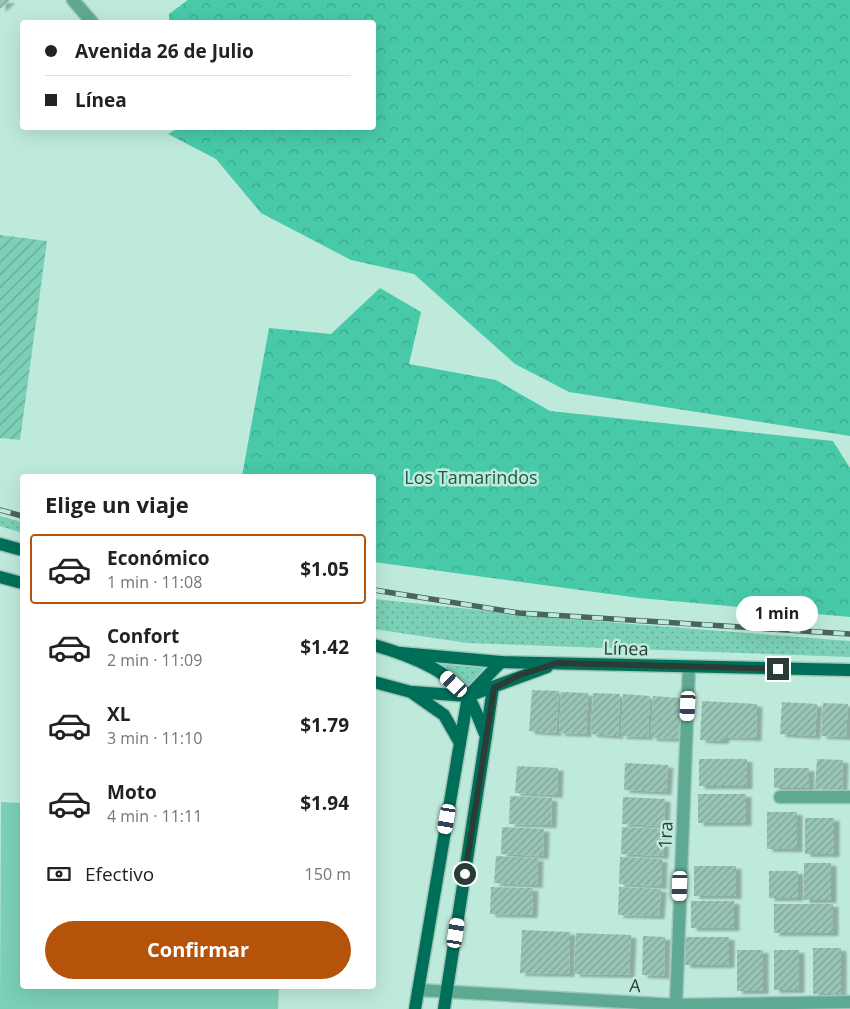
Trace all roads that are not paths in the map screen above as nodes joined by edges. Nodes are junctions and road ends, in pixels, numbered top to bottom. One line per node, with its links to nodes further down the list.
1 (73, 0): 2 (street)
2 (90, 20)
3 (0, 544): 4 (main road)
4 (20, 549)
5 (0, 577): 6 (main road)
6 (20, 582)
7 (376, 647): 8 (main road)
8 (401, 653): 9 (main road, Línea); 16 (main road)
9 (501, 662): 10 (main road, Línea); 16 (main road)
10 (557, 663): 11 (main road, Línea); 14 (main road)
11 (689, 667): 12 (main road, Línea); 24 (street, 1ra)
12 (850, 670)
13 (376, 683): 15 (main road)
14 (494, 688): 16 (main road); 17 (main road)
15 (411, 692): 16 (main road); 18 (main road)
16 (468, 696): 17 (main road); 18 (main road)
17 (486, 736): 22 (main road)
18 (460, 744): 21 (main road)
19 (780, 797): 20 (street)
20 (850, 797)
21 (418, 990): 22 (street, A); 25 (main road)
22 (447, 992): 24 (street, A); 26 (main road)
23 (850, 1002): 24 (street, A)
24 (676, 1005)
25 (415, 1009)
26 (444, 1009)

